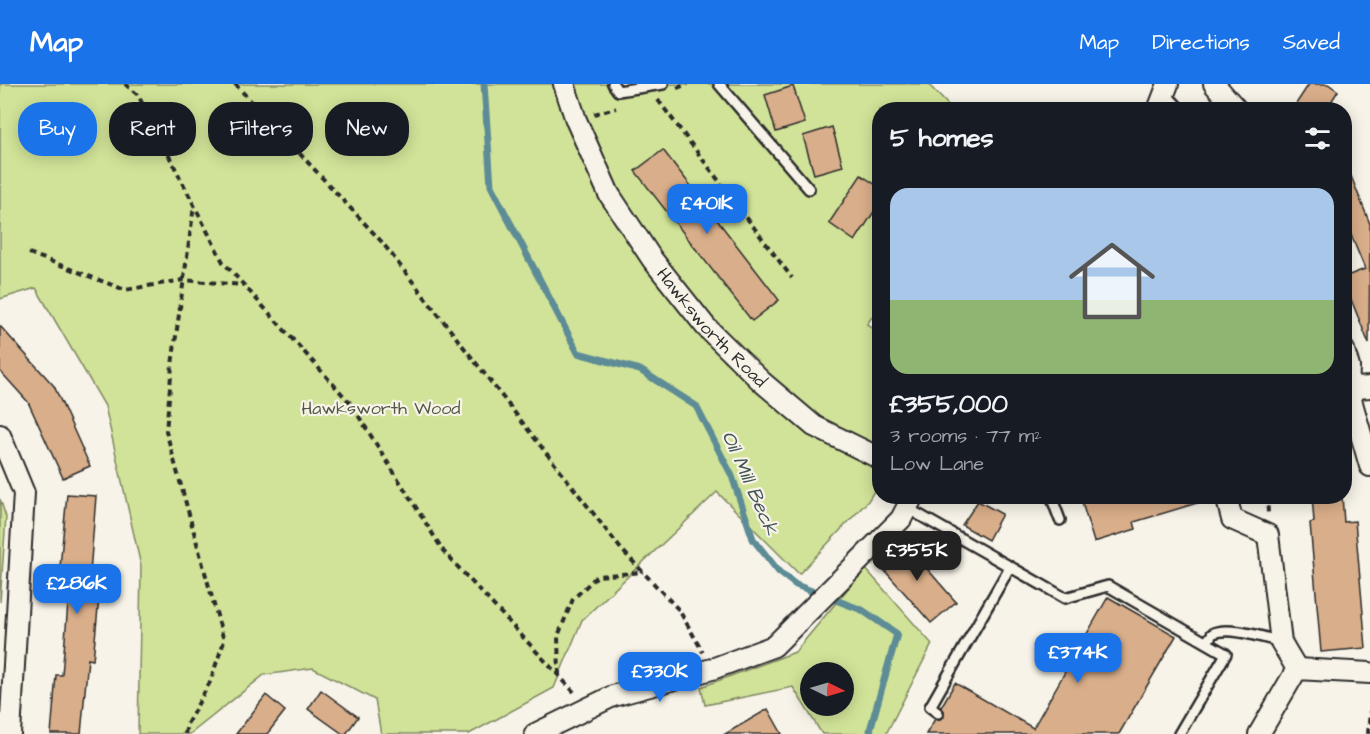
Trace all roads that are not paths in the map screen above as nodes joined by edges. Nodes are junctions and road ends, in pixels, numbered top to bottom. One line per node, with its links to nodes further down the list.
1 (564, 84): 13 (street, Hawksworth Road)
2 (613, 84): 6 (lane)
3 (663, 84): 6 (lane)
4 (719, 84): 8 (lane)
5 (1214, 84): 7 (street)
6 (636, 86)
7 (1230, 102)
8 (809, 189)
9 (1370, 387): 10 (street)
10 (1352, 388)
11 (1352, 408): 14 (street)
12 (0, 435): 26 (street)
13 (872, 455)
14 (1370, 466)
15 (909, 504): 27 (street)
16 (913, 504): 20 (lane)
17 (1054, 504): 19 (lane)
18 (1228, 504): 22 (street)
19 (1060, 520)
20 (1010, 567): 21 (lane); 25 (lane)
21 (1206, 642): 22 (lane); 28 (lane)
22 (1281, 642): 23 (street)
23 (1297, 669): 24 (street); 29 (street)
24 (1370, 673)
25 (938, 712)
26 (10, 734)
27 (535, 734)
28 (1179, 734)
29 (1259, 734)

